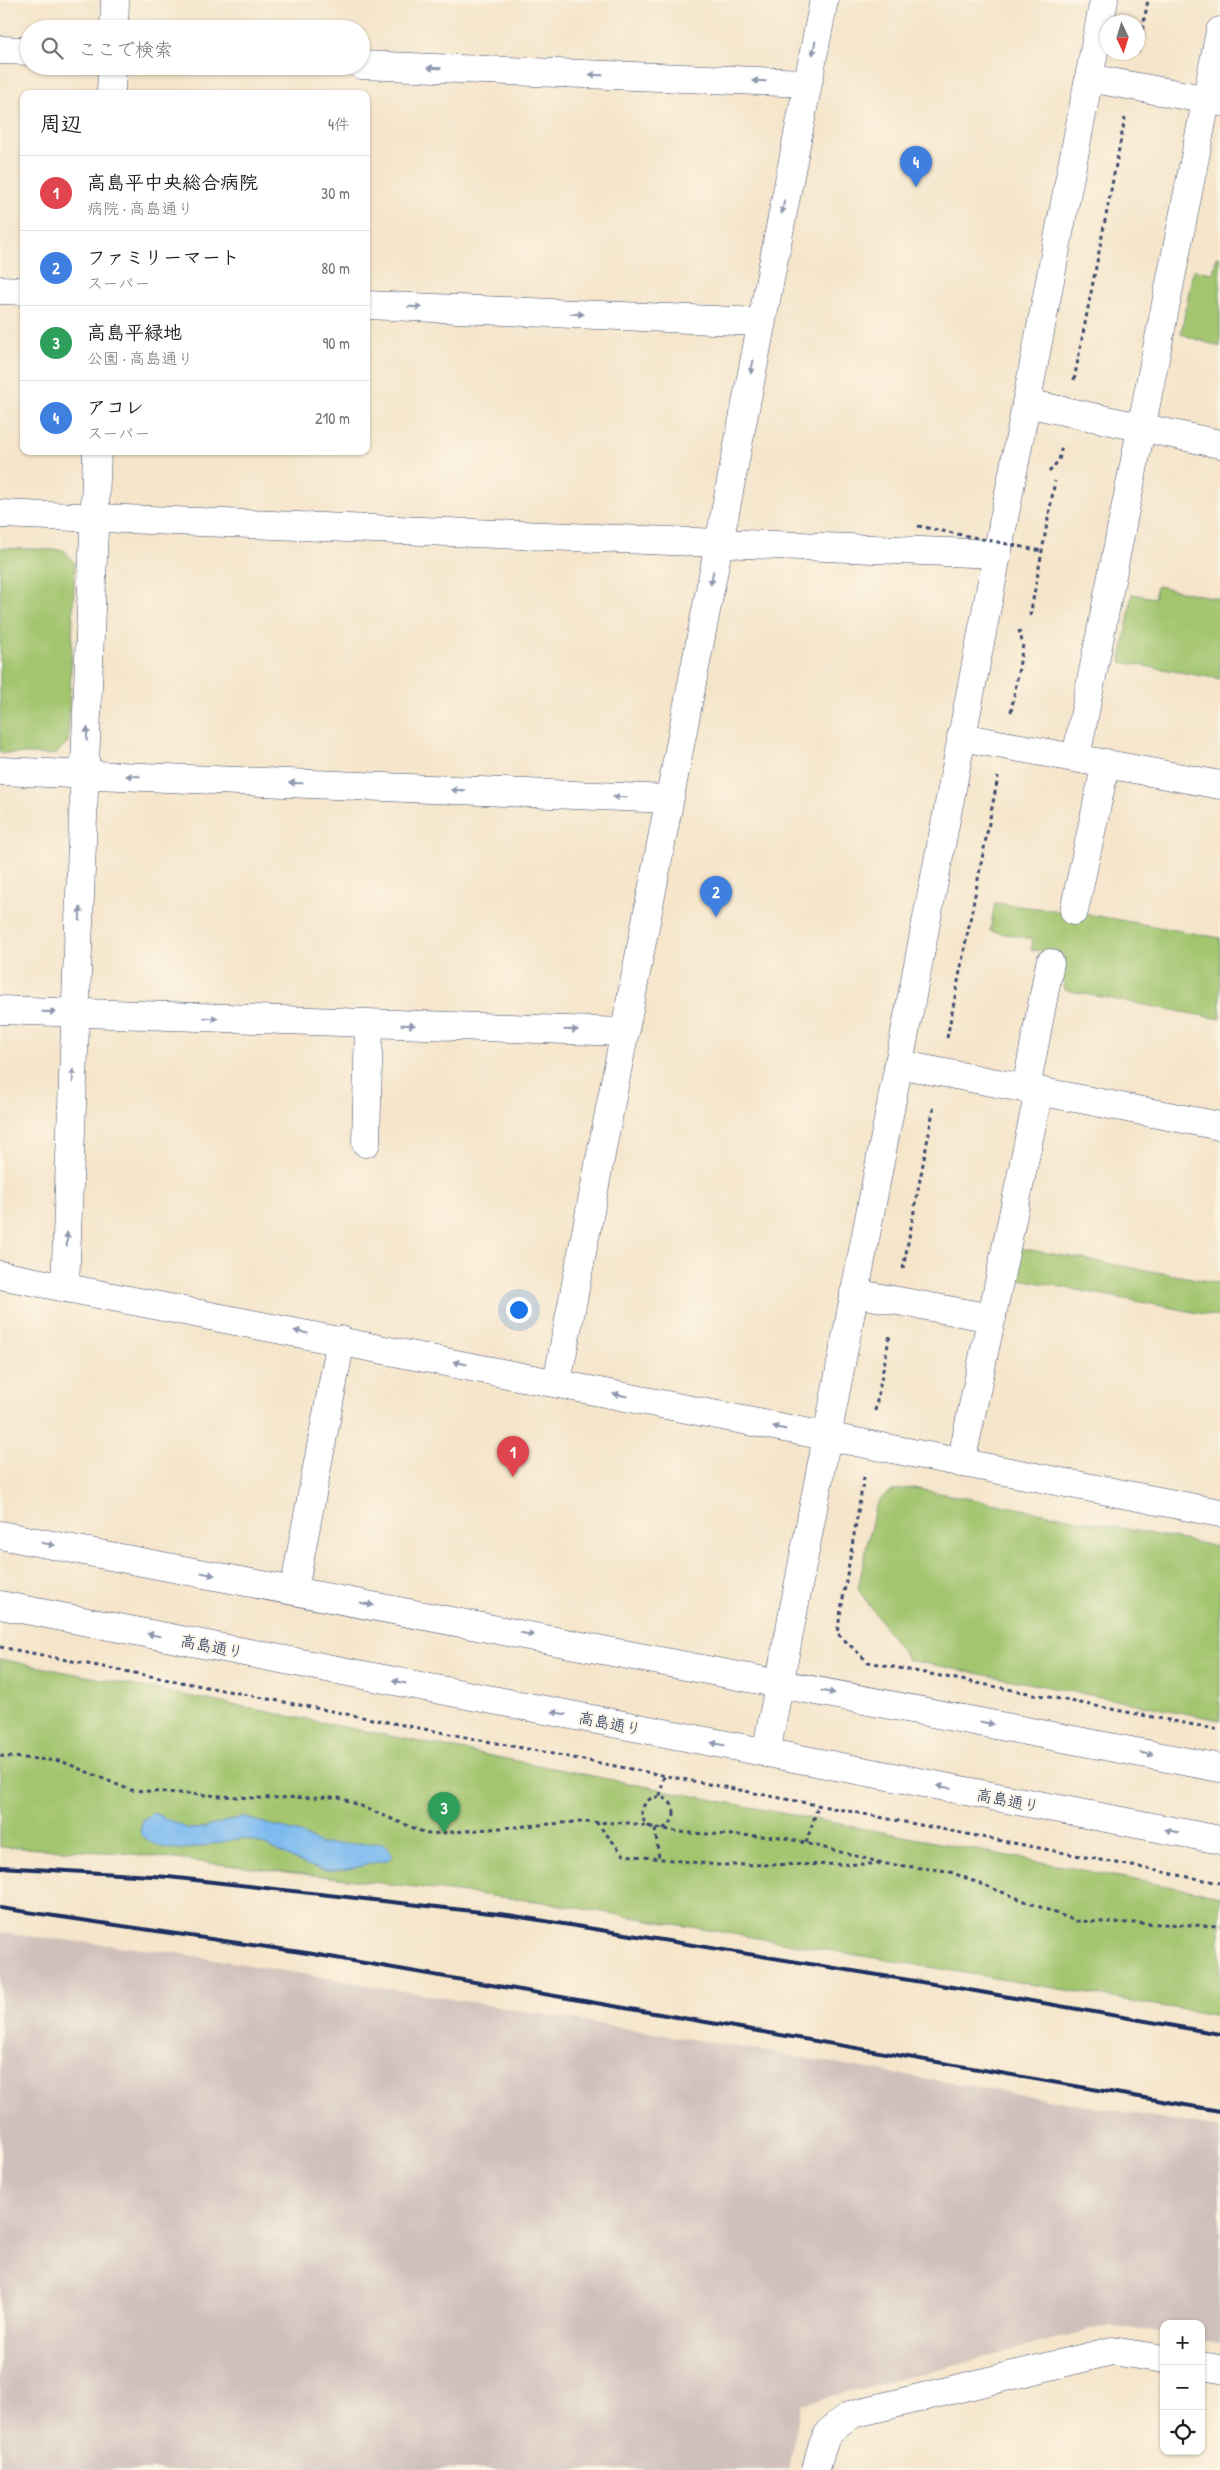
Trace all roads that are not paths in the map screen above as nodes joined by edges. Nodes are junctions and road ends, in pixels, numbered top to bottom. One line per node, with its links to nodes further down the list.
1 (115, 0): 4 (street)
2 (824, 0): 11 (street, one-way to 11)
3 (1104, 0): 10 (street)
4 (114, 20)
5 (1220, 31): 13 (street)
6 (0, 50): 7 (street)
7 (20, 51)
8 (370, 65): 11 (street, one-way to 8)
9 (112, 75): 12 (street)
10 (1089, 78): 13 (street); 18 (street)
11 (808, 83): 17 (street, one-way to 17)
12 (111, 90)
13 (1213, 101): 19 (street)
14 (0, 290): 15 (street)
15 (20, 291)
16 (370, 305): 17 (street, one-way to 17)
17 (760, 322): 24 (street, one-way to 24)
18 (1026, 403): 19 (street); 25 (street)
19 (1141, 427): 20 (street); 27 (street)
20 (1220, 444)
21 (97, 455): 23 (street)
22 (0, 514): 23 (street)
23 (94, 518): 24 (street); 30 (street, one-way to 23)
24 (719, 542): 25 (street); 32 (street, one-way to 32)
25 (996, 554): 26 (street)
26 (961, 737): 27 (street); 39 (street)
27 (1076, 757): 28 (street)
28 (1106, 764): 31 (street); 33 (street)
29 (0, 771): 30 (street)
30 (86, 774): 32 (street, one-way to 30); 36 (street, one-way to 30)
31 (1220, 785)
32 (669, 799): 38 (street)
33 (1074, 911)
34 (1050, 963): 40 (street)
35 (0, 1010): 36 (street, one-way to 36)
36 (76, 1014): 37 (street, one-way to 37); 44 (street, one-way to 36)
37 (369, 1024): 38 (street, one-way to 38); 42 (street)
38 (625, 1032): 48 (street)
39 (898, 1064): 40 (street); 45 (street)
40 (1033, 1090): 41 (street); 46 (street)
41 (1220, 1126)
42 (366, 1143)
43 (0, 1275): 44 (street)
44 (65, 1288): 47 (street, one-way to 44)
45 (854, 1293): 46 (street); 49 (street)
46 (992, 1318): 50 (street)
47 (341, 1340): 48 (street, one-way to 47); 53 (street)
48 (557, 1382): 49 (street, one-way to 48)
49 (826, 1438): 50 (street); 55 (street)
50 (962, 1463): 51 (street)
51 (1220, 1513)
52 (0, 1535): 53 (street, one-way to 53)
53 (294, 1590): 55 (street, one-way to 55)
54 (0, 1605): 56 (street, 高島通り, one-way to 54)
55 (780, 1682): 56 (street); 57 (street, one-way to 57)
56 (766, 1753): 58 (street, 高島通り, one-way to 56)
57 (1220, 1768)
58 (1220, 1840)
59 (1160, 2358): 62 (street)
60 (1205, 2367): 61 (street)
61 (1220, 2369)
62 (816, 2470)

